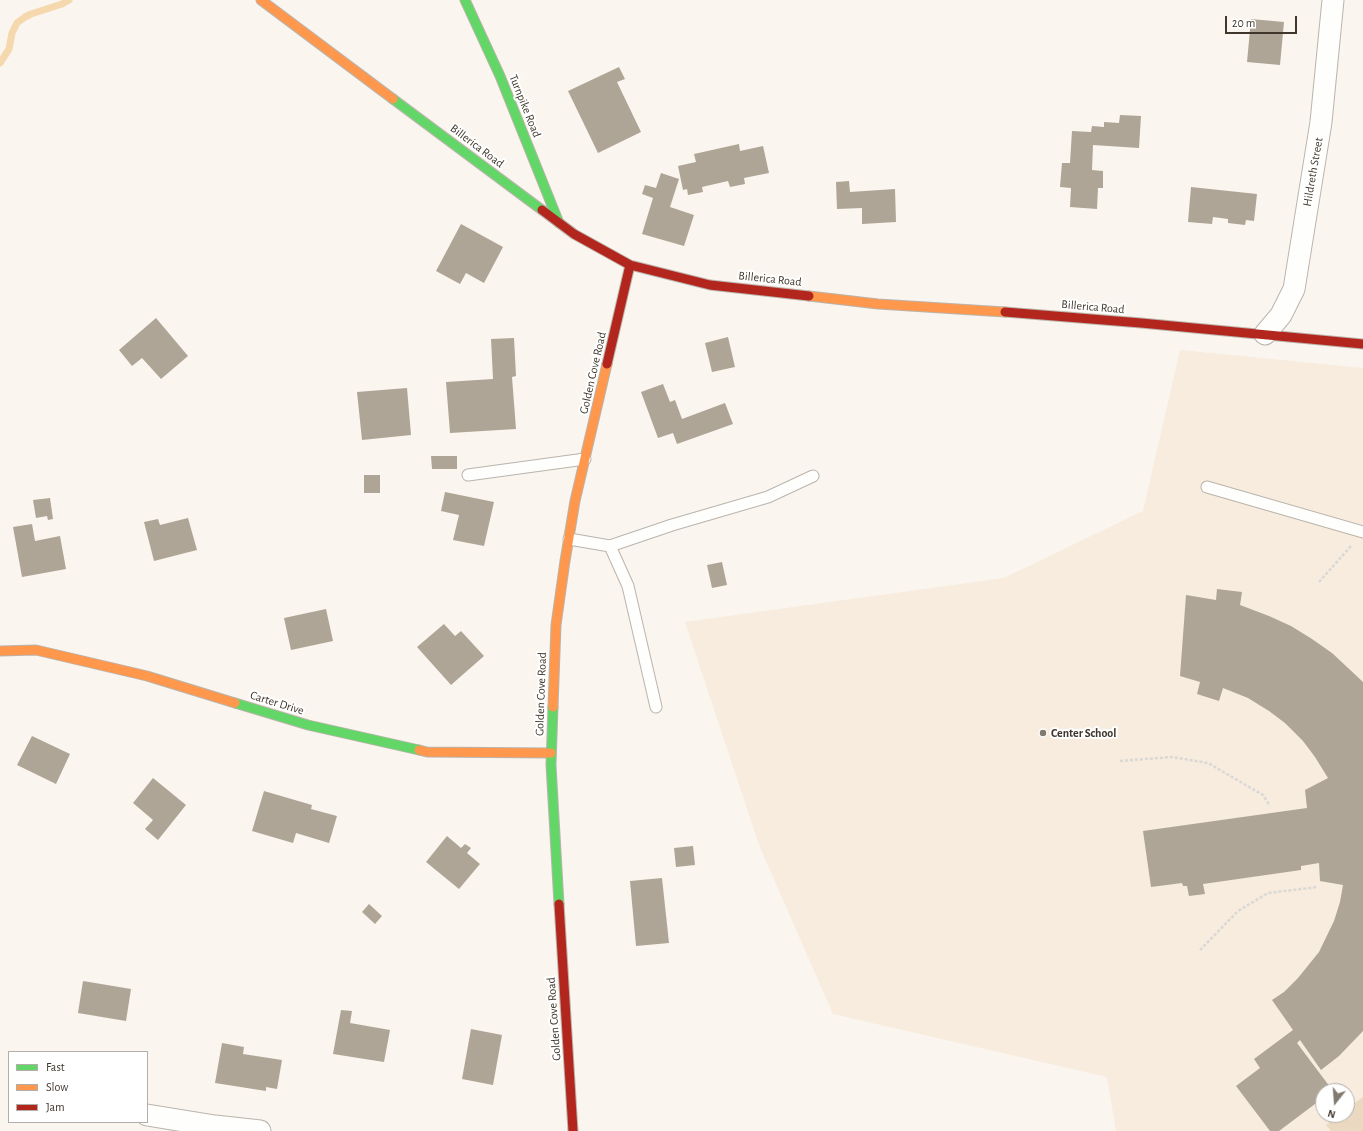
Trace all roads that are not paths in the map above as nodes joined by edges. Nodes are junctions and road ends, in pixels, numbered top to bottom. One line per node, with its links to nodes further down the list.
1 (277, 0): 4 (main road)
2 (465, 0): 5 (main road, Turnpike Road)
3 (1333, 0): 7 (street, Hildreth Street)
4 (264, 2): 5 (main road, Billerica Road)
5 (559, 222): 6 (main road, Billerica Road)
6 (630, 265): 7 (main road, Billerica Road); 9 (main road, Golden Cove Road)
7 (1265, 334): 8 (main road, Billerica Road)
8 (1363, 344)
9 (585, 459): 10 (lane); 14 (main road, Golden Cove Road)
10 (468, 475)
11 (813, 476): 15 (lane)
12 (1207, 487): 13 (lane)
13 (1363, 532)
14 (569, 539): 15 (lane); 18 (main road, Golden Cove Road)
15 (610, 546): 17 (lane)
16 (0, 651): 18 (main road, Carter Drive)
17 (656, 707)
18 (551, 753): 21 (main road, Golden Cove Road)
19 (148, 1115): 20 (street)
20 (260, 1131)
21 (573, 1131)

